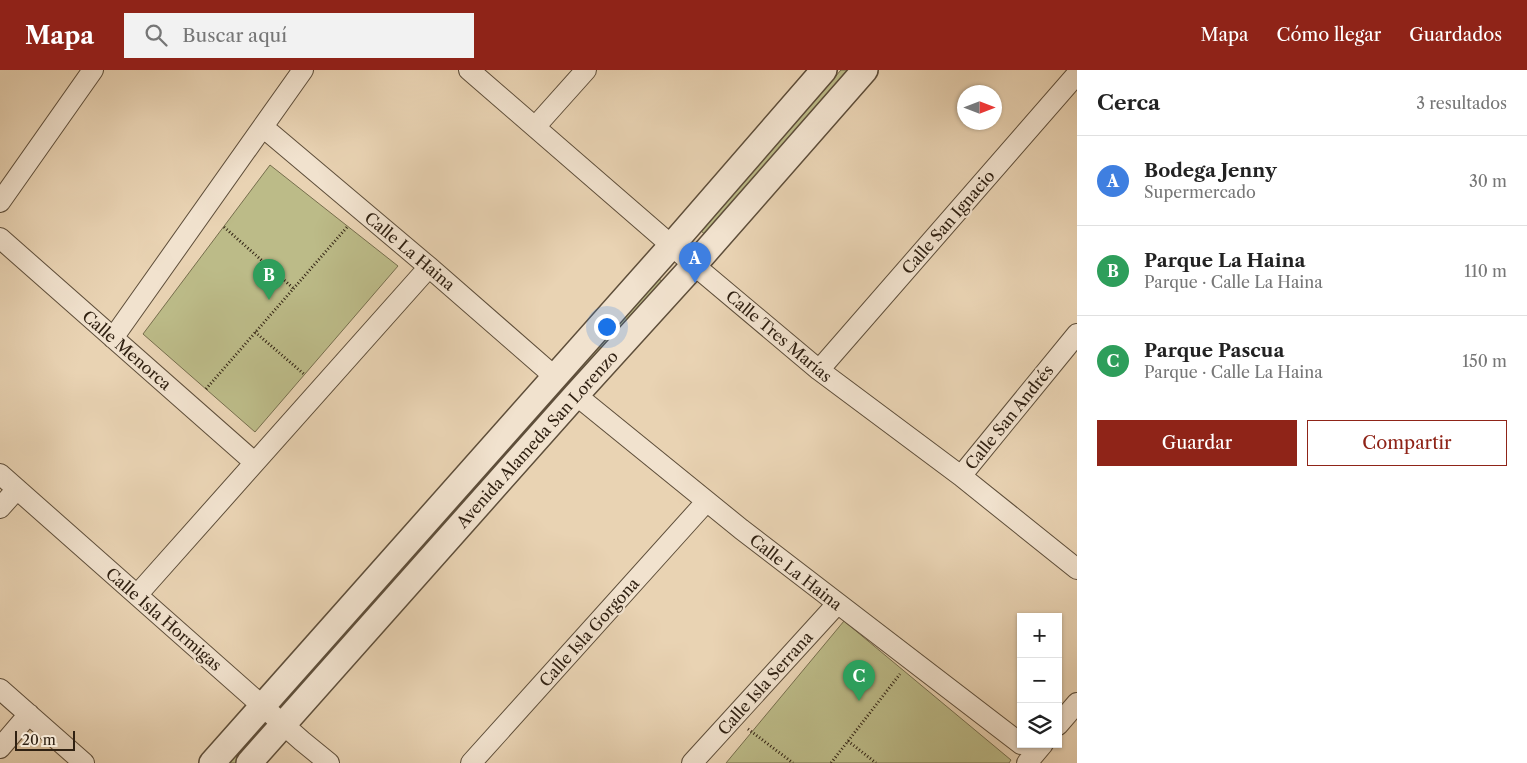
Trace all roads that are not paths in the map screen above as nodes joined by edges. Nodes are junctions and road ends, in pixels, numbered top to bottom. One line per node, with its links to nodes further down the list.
1 (93, 70): 10 (street)
2 (304, 70): 9 (street)
3 (469, 70): 8 (street, Calle Tres Marías)
4 (586, 70): 8 (street)
5 (824, 70): 12 (street, Avenida Alameda San Lorenzo)
6 (865, 70): 13 (street, Avenida Alameda San Lorenzo)
7 (1077, 74): 17 (street, Calle San Ignacio)
8 (535, 127): 12 (street, Calle Tres Marías)
9 (263, 128): 14 (street, Calle La Haina); 15 (street)
10 (0, 202)
11 (0, 238): 15 (street, Calle Menorca)
12 (672, 245): 13 (street, Calle Tres Marías); 18 (street, Avenida Alameda San Lorenzo)
13 (694, 265): 17 (street, Calle Tres Marías); 19 (street, Avenida Alameda San Lorenzo)
14 (429, 266): 18 (street, Calle La Haina); 20 (street)
15 (113, 338): 20 (street, Calle Menorca)
16 (1076, 339): 22 (street, Calle San Andrés)
17 (819, 370): 22 (street, Calle Tres Marías)
18 (555, 377): 31 (street, Avenida Alameda San Lorenzo)
19 (576, 395): 24 (street, Calle La Haina); 34 (street, Avenida Alameda San Lorenzo)
20 (254, 462): 27 (street)
21 (0, 474): 23 (street, Calle Isla Hormigas)
22 (961, 476): 26 (street, Calle Tres Marías)
23 (17, 489): 25 (street); 27 (street, Calle Isla Hormigas)
24 (706, 502): 28 (street, Calle La Haina); 41 (street, Calle Isla Gorgona)
25 (0, 508)
26 (1077, 568)
27 (137, 595): 31 (street, Calle Isla Hormigas)
28 (837, 604): 36 (street, Calle La Haina); 42 (street, Calle Isla Serrana)
29 (0, 689): 32 (street)
30 (1077, 703): 33 (street)
31 (262, 706): 34 (street, Calle Isla Hormigas); 38 (street, Avenida Alameda San Lorenzo)
32 (29, 714): 35 (street); 37 (street)
33 (1062, 721)
34 (283, 724): 39 (street, Avenida Alameda San Lorenzo); 40 (street, Calle Isla Hormigas)
35 (0, 748)
36 (1029, 750)
37 (84, 763)
38 (212, 763)
39 (249, 763)
40 (329, 763)
41 (471, 763)
42 (692, 763)

